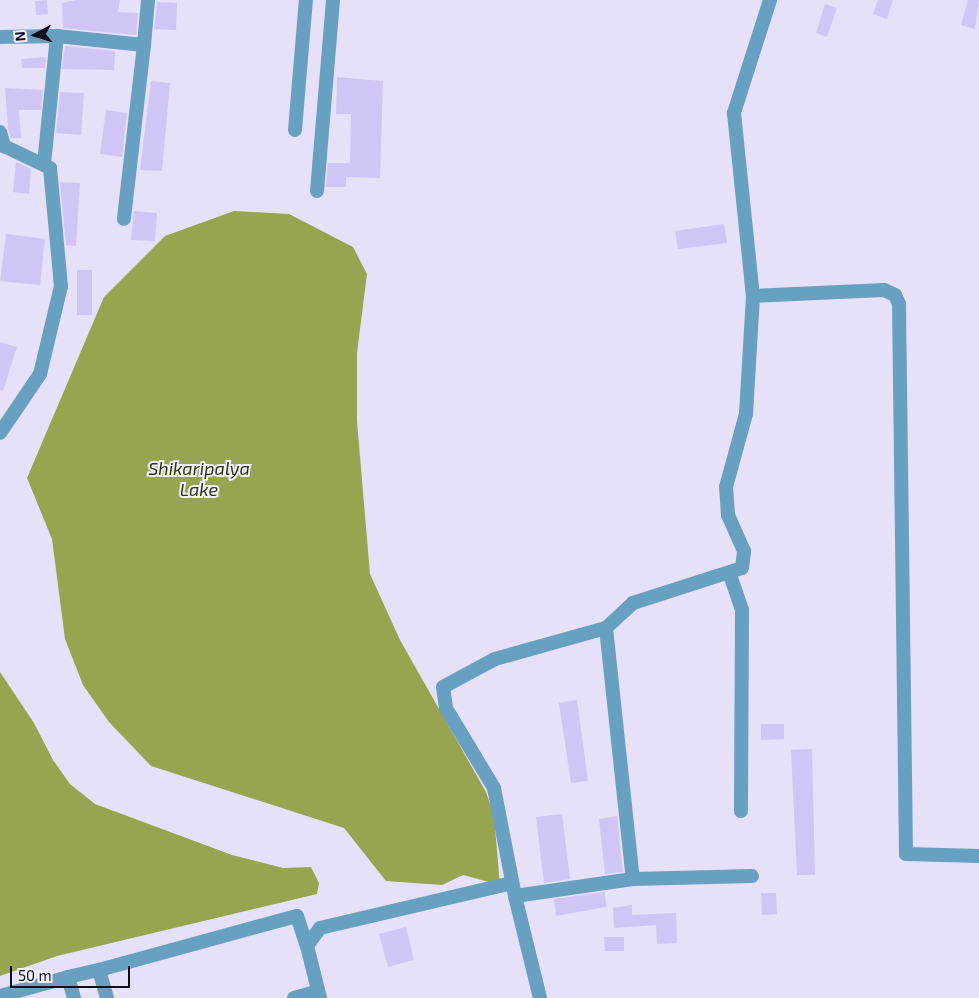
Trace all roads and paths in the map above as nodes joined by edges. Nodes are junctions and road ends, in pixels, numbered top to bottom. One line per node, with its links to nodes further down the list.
1 (148, 0): 7 (street)
2 (306, 0): 8 (street)
3 (333, 0): 11 (street)
4 (770, 0): 13 (street)
5 (57, 36): 6 (street); 7 (street); 10 (street)
6 (0, 37)
7 (144, 45): 12 (street)
8 (295, 130)
9 (1, 141): 10 (street)
10 (44, 164): 14 (street)
11 (317, 191)
12 (124, 219)
13 (754, 296): 15 (street); 18 (street)
14 (0, 433)
15 (730, 575): 16 (street); 17 (street)
16 (606, 628): 20 (street); 21 (street)
17 (741, 811)
18 (979, 856)
19 (752, 876): 20 (street)
20 (633, 878): 21 (street)
21 (513, 889): 22 (street); 30 (street)
22 (307, 946): 23 (street); 25 (street)
23 (99, 970): 24 (street); 28 (street)
24 (68, 977): 26 (street); 27 (street)
25 (320, 994): 29 (street)
26 (0, 996)
27 (74, 998)
28 (107, 998)
29 (294, 998)
30 (540, 998)

